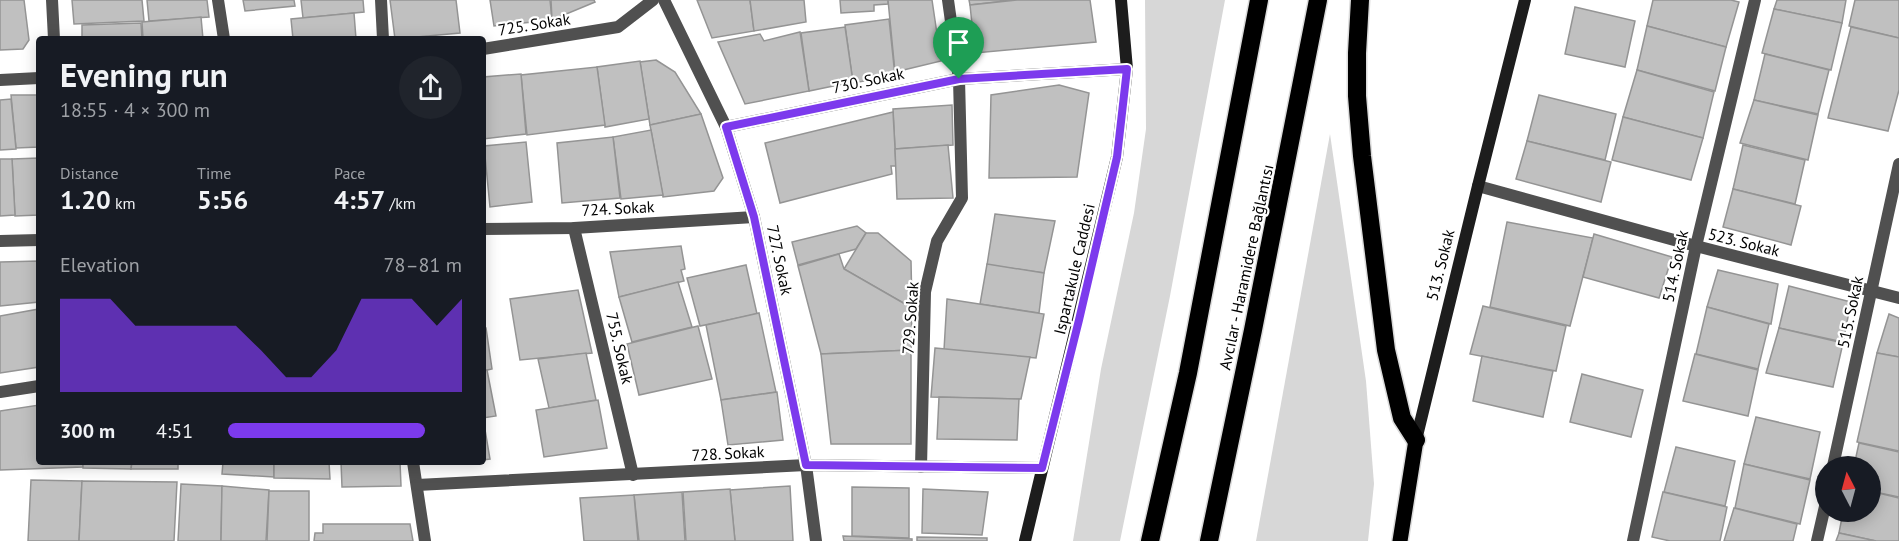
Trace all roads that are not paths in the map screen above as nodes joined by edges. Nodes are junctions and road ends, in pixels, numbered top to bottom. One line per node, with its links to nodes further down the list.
1 (52, 0): 13 (street)
2 (218, 0): 14 (street)
3 (381, 0): 15 (street)
4 (653, 0): 16 (street, 725. Sokak)
5 (664, 0): 21 (street, 727. Sokak)
6 (948, 0): 19 (street, 729. Sokak)
7 (1121, 0): 17 (street, Ispartakule Caddesi)
8 (1259, 0): 46 (highway)
9 (1318, 0): 47 (highway, Avcılar - Haramidere Bağlantısı)
10 (1360, 0): 34 (highway)
11 (1526, 0): 23 (street, 513. Sokak)
12 (1755, 0): 29 (street, 514. Sokak)
13 (54, 36)
14 (224, 36)
15 (383, 36)
16 (486, 49)
17 (1127, 69): 19 (street, 730. Sokak); 39 (street, Ispartakule Caddesi)
18 (36, 78): 20 (street)
19 (959, 79): 21 (street, 730. Sokak); 38 (street, 729. Sokak)
20 (0, 80)
21 (726, 127): 24 (street, 727. Sokak)
22 (1899, 164): 30 (street, 515. Sokak)
23 (1478, 186): 29 (street, 523. Sokak); 34 (street, 513. Sokak)
24 (754, 217): 25 (street, 724. Sokak); 37 (street, 727. Sokak)
25 (574, 228): 26 (street, 724. Sokak); 40 (street, 755. Sokak)
26 (486, 229)
27 (36, 240): 28 (street)
28 (0, 241)
29 (1696, 246): 30 (street, 523. Sokak); 49 (street, 514. Sokak)
30 (1871, 291): 31 (street, 523. Sokak); 35 (street, 515. Sokak)
31 (1899, 298)
32 (36, 386): 33 (street)
33 (0, 392)
34 (1416, 440): 48 (main road, 513. Sokak)
35 (1835, 456)
36 (414, 465): 41 (street)
37 (806, 465): 38 (street, 728. Sokak); 40 (street, 728. Sokak); 44 (street, 727. Sokak)
38 (921, 467): 39 (street, 728. Sokak)
39 (1042, 468): 45 (street, Ispartakule Caddesi)
40 (633, 475): 41 (street, 728. Sokak)
41 (417, 485): 43 (street)
42 (1821, 522): 50 (street)
43 (425, 541)
44 (816, 541)
45 (1025, 541)
46 (1150, 541)
47 (1209, 541)
48 (1400, 541)
49 (1633, 541)
50 (1817, 541)

